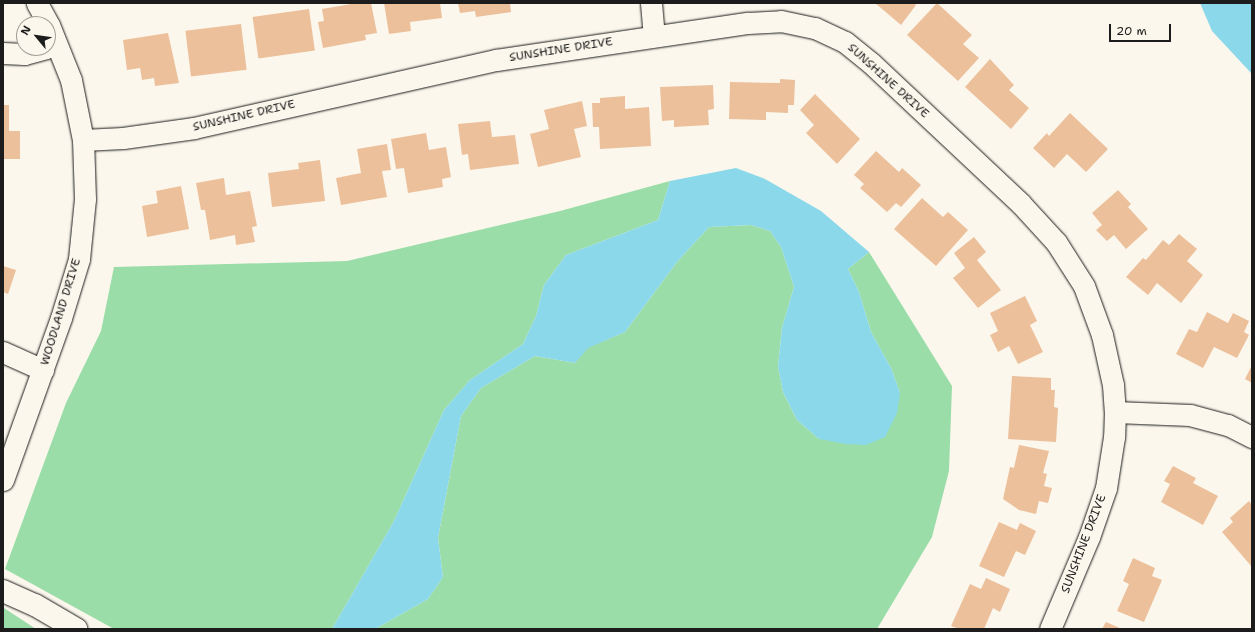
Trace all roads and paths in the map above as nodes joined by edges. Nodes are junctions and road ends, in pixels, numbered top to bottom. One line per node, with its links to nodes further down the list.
1 (37, 3): 3 (street, WOODLAND DRIVE)
2 (651, 3): 4 (street)
3 (41, 16)
4 (654, 36): 8 (street, SUNSHINE DRIVE); 11 (street, SUNSHINE DRIVE)
5 (3, 53): 6 (street)
6 (16, 54)
7 (56, 55): 8 (street, WOODLAND DRIVE)
8 (83, 140): 10 (street, WOODLAND DRIVE)
9 (3, 352): 10 (street)
10 (43, 370): 13 (street, WOODLAND DRIVE)
11 (1115, 412): 12 (street); 16 (street, SUNSHINE DRIVE)
12 (1252, 437)
13 (3, 480)
14 (3, 591): 15 (street)
15 (76, 629)
16 (1050, 629)

